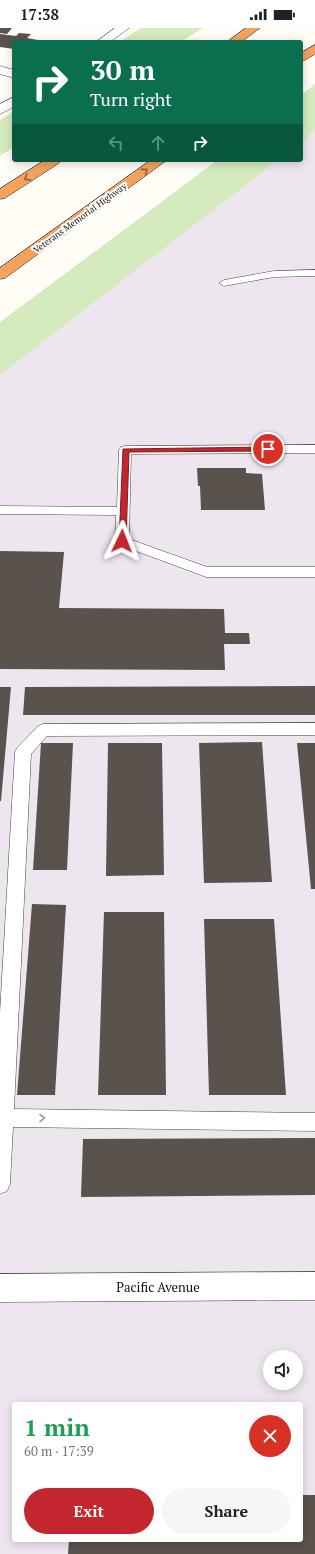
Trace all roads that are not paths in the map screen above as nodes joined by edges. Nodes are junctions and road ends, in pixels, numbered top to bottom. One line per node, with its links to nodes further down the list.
1 (123, 28): 3 (street)
2 (254, 28): 4 (highway)
3 (105, 40)
4 (236, 40)
5 (315, 49): 6 (highway)
6 (303, 57)
7 (0, 70): 8 (street)
8 (12, 73)
9 (12, 101): 10 (street)
10 (0, 110)
11 (51, 162): 13 (highway, one-way to 13)
12 (157, 162): 15 (highway, Veterans Memorial Highway, one-way to 12)
13 (0, 196)
14 (315, 273): 16 (lane)
15 (0, 275)
16 (224, 284)
17 (315, 449): 19 (lane)
18 (0, 510): 19 (lane)
19 (122, 511): 20 (lane)
20 (315, 572)
21 (315, 729): 22 (lane)
22 (3, 1118): 23 (lane, one-way to 23); 24 (lane)
23 (315, 1122)
24 (0, 1184)
25 (315, 1286): 26 (street, Pacific Avenue)
26 (0, 1288)

